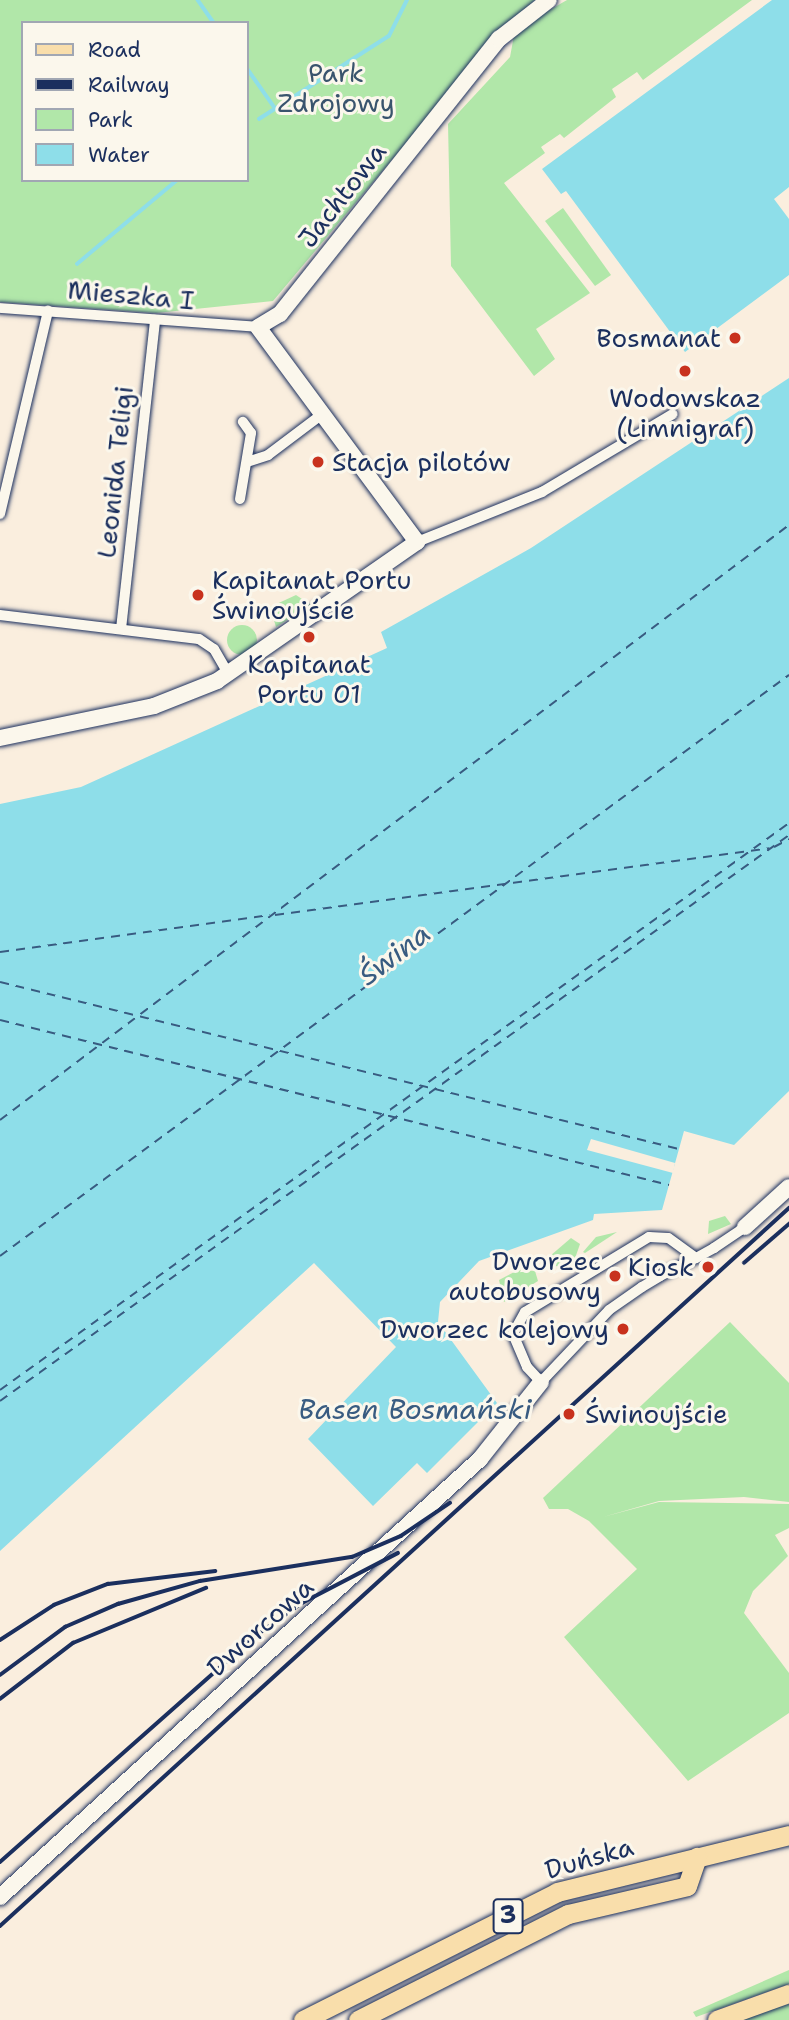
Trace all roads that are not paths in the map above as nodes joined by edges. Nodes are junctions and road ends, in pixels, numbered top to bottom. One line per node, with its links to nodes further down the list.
1 (549, 0): 5 (street, Jachtowa)
2 (0, 308): 3 (street, Mieszka I)
3 (48, 311): 4 (street, Mieszka I); 11 (street)
4 (155, 320): 5 (street, Mieszka I); 14 (street, Leonida Teligi)
5 (258, 327): 7 (street)
6 (673, 414): 12 (street)
7 (321, 415): 9 (street); 12 (street)
8 (243, 422): 9 (street)
9 (247, 462): 10 (street)
10 (240, 499)
11 (0, 514)
12 (417, 542): 15 (street)
13 (0, 615): 14 (street)
14 (121, 629): 15 (street)
15 (229, 674): 16 (street)
16 (0, 738)
17 (789, 1187): 18 (street, Dworcowa)
18 (745, 1227): 19 (street, Dworcowa)
19 (696, 1258): 20 (street, Dworcowa); 20 (street)
20 (541, 1382): 23 (street, Dworcowa)
21 (789, 1835): 22 (highway, Duńska / 3)
22 (697, 1857): 25 (highway, Duńska / 3); 26 (highway, 3)
23 (0, 1897)
24 (789, 1994): 27 (main road)
25 (303, 2020)
26 (358, 2020)
27 (717, 2020)

